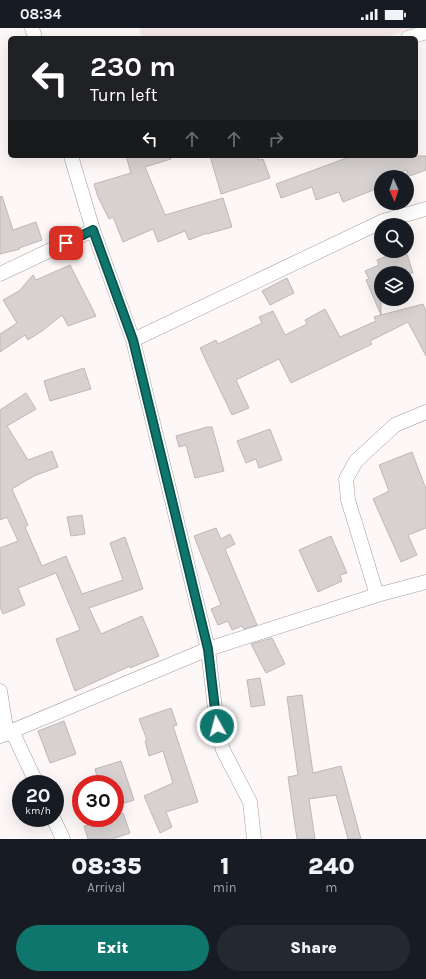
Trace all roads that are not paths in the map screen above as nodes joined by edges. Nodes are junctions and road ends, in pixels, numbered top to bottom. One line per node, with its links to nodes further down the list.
1 (426, 32): 2 (street)
2 (414, 36)
3 (71, 158): 5 (street)
4 (426, 209): 7 (street)
5 (93, 230): 6 (street); 7 (street)
6 (0, 274)
7 (133, 340): 11 (street)
8 (426, 412): 10 (street)
9 (426, 582): 10 (street)
10 (377, 595): 11 (street)
11 (208, 649): 13 (street); 17 (street)
12 (0, 691): 13 (street)
13 (6, 734): 14 (street)
14 (31, 775)
15 (57, 827): 16 (street)
16 (63, 839)
17 (254, 839)

